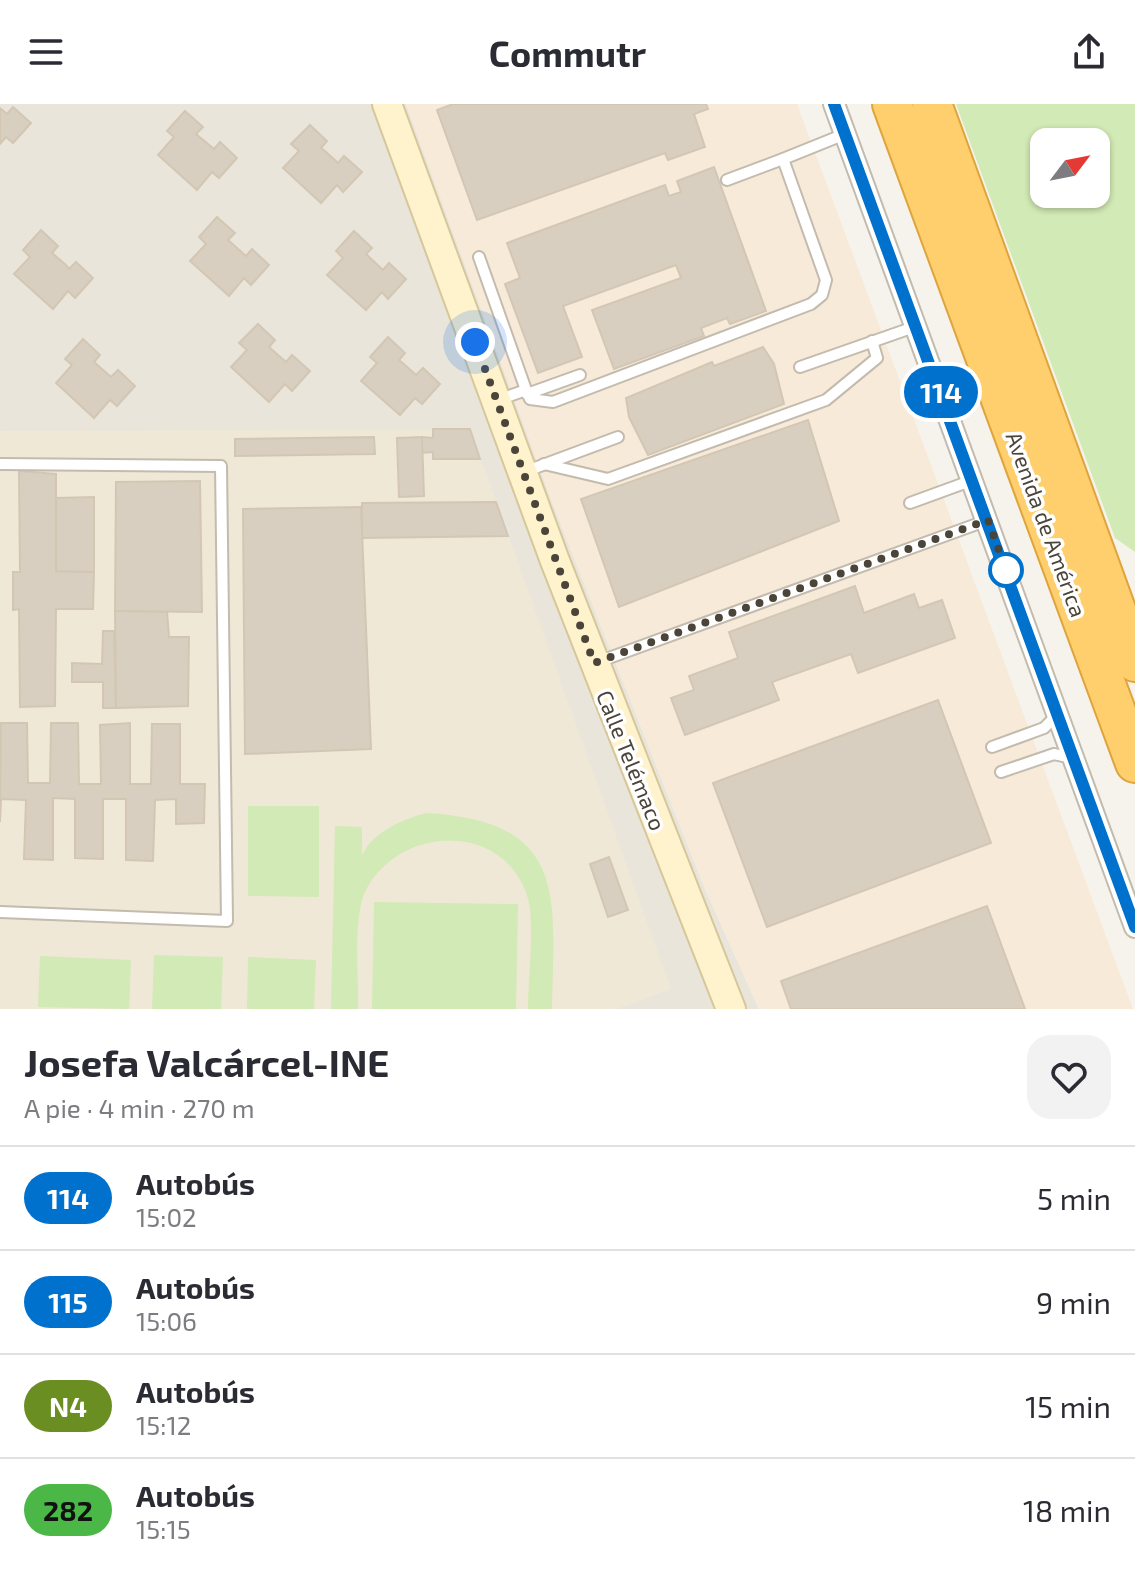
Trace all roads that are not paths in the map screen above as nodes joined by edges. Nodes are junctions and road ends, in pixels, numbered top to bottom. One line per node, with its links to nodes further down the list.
1 (387, 104): 14 (street, Calle Telémaco)
2 (834, 104): 5 (street)
3 (892, 104): 26 (highway, Avenida de América)
4 (932, 104): 21 (highway, Avenida de América)
5 (845, 134): 6 (lane); 9 (street)
6 (783, 159): 7 (lane); 13 (lane)
7 (727, 180)
8 (479, 257): 13 (lane)
9 (917, 326): 10 (lane); 18 (street)
10 (872, 341): 11 (lane); 17 (lane)
11 (800, 367)
12 (580, 375): 13 (lane)
13 (526, 392): 14 (lane)
14 (496, 401): 17 (street, Calle Telémaco)
15 (618, 437): 17 (lane)
16 (0, 464): 28 (lane)
17 (533, 468): 22 (street, Calle Telémaco)
18 (973, 480): 19 (lane); 20 (street)
19 (910, 503)
20 (988, 520): 22 (lane); 23 (street)
21 (1135, 662)
22 (594, 663): 30 (street, Calle Telémaco)
23 (1058, 713): 24 (lane); 25 (street)
24 (992, 747)
25 (1074, 758): 27 (lane); 29 (street)
26 (1135, 763)
27 (1001, 772)
28 (0, 912)
29 (1135, 927)
30 (731, 1009)

